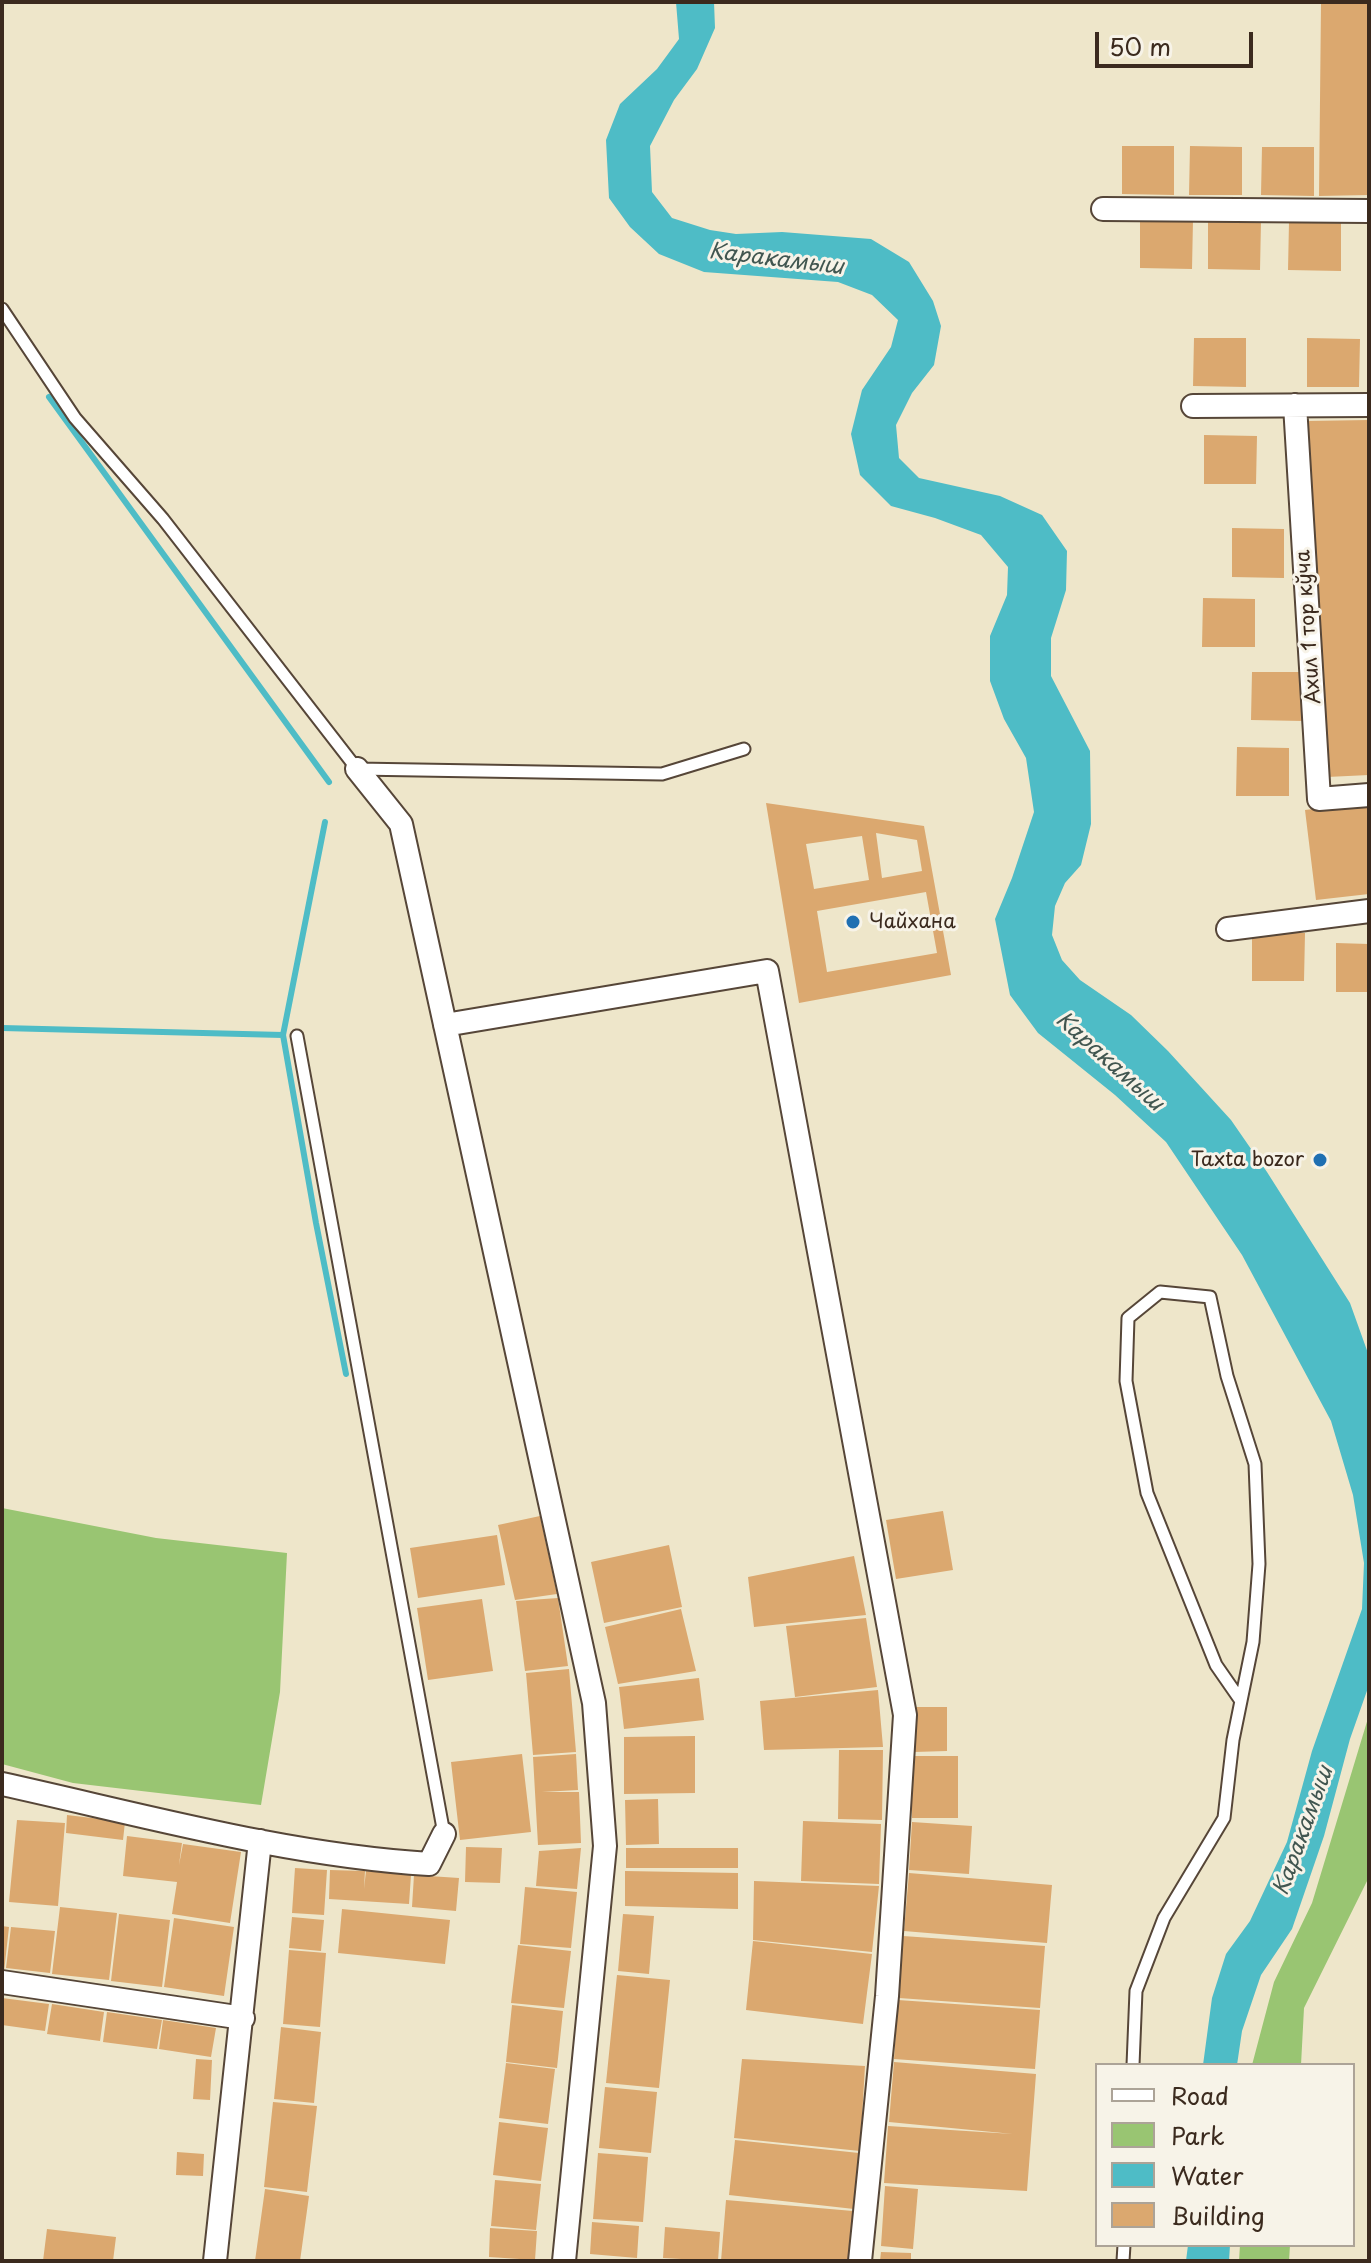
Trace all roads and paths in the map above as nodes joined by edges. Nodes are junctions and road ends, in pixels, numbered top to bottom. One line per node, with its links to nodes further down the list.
1 (1103, 209): 2 (street)
2 (1369, 211)
3 (2, 309): 8 (lane)
4 (1295, 405): 5 (street); 6 (street); 9 (street, Ахил 1 тор кўча)
5 (1369, 405)
6 (1193, 406)
7 (744, 749): 8 (lane)
8 (357, 769): 12 (street)
9 (1369, 795)
10 (1369, 911): 11 (street)
11 (1228, 929)
12 (445, 1025): 22 (street); 23 (street)
13 (297, 1036): 16 (lane)
14 (1241, 1701): 14 (lane); 20 (lane)
15 (2, 1784): 17 (street)
16 (444, 1834): 17 (street)
17 (260, 1841): 19 (street)
18 (2, 1982): 19 (street)
19 (243, 2018): 21 (street)
20 (1133, 2063)
21 (215, 2261)
22 (564, 2261)
23 (860, 2261)

